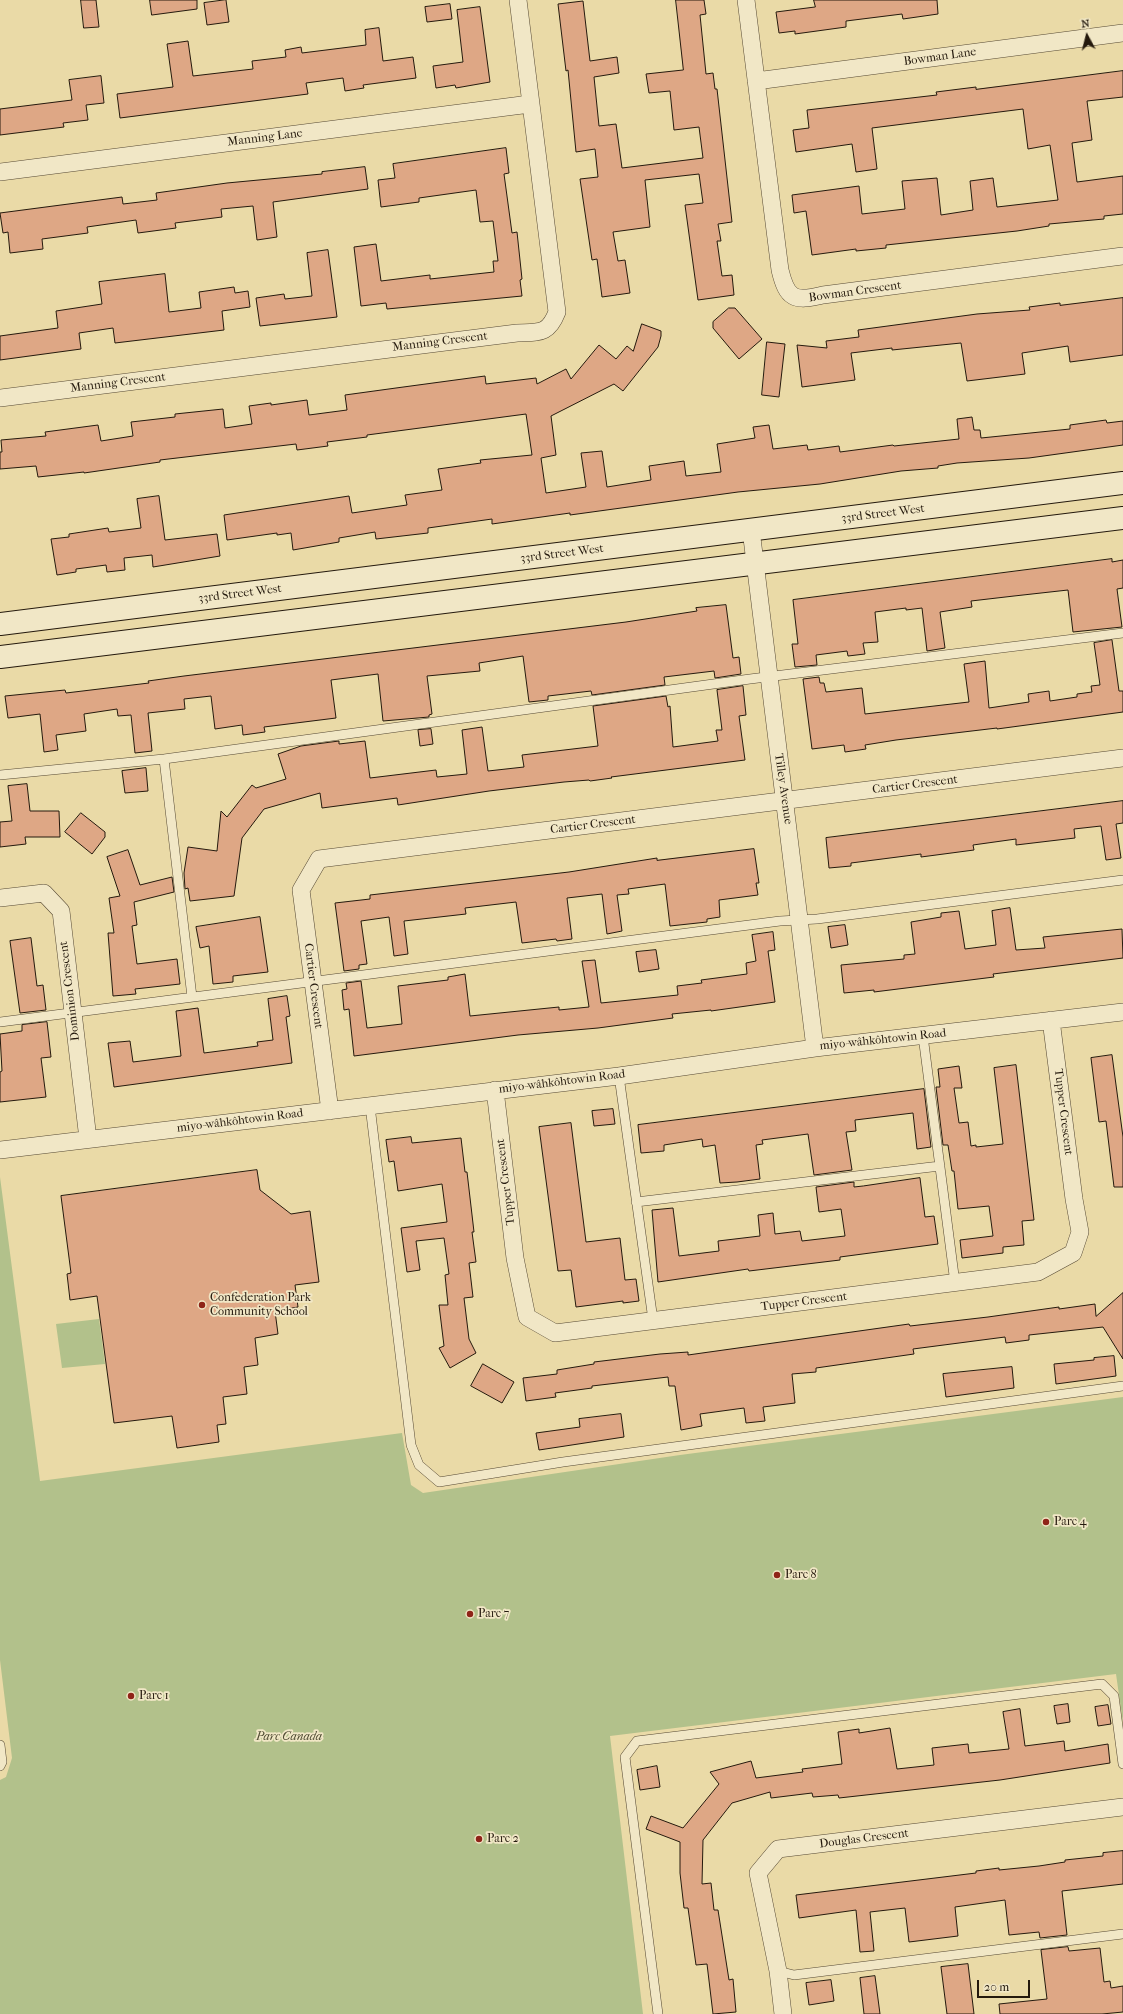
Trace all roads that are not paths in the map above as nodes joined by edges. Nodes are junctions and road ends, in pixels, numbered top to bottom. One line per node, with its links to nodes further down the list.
1 (518, 0): 5 (street, Manning Crescent)
2 (746, 0): 4 (street, Bowman Crescent)
3 (1123, 33): 4 (street, Bowman Lane)
4 (756, 81): 7 (street, Bowman Crescent)
5 (530, 104): 6 (street, Manning Lane); 8 (street, Manning Crescent)
6 (0, 172)
7 (1123, 256)
8 (0, 398)
9 (1123, 483): 11 (main road, 33rd Street West)
10 (1123, 518): 12 (main road)
11 (751, 530): 12 (street, Tilley Avenue); 13 (main road, 33rd Street West)
12 (755, 564): 15 (main road); 16 (street, Tilley Avenue)
13 (0, 624)
14 (1123, 633): 16 (lane)
15 (0, 657)
16 (769, 678): 18 (lane); 20 (street, Tilley Avenue)
17 (1123, 758): 20 (street, Cartier Crescent)
18 (164, 759): 19 (lane); 25 (lane)
19 (0, 776)
20 (784, 801): 23 (street, Tilley Avenue); 24 (street, Cartier Crescent)
21 (1123, 880): 23 (lane)
22 (0, 898): 27 (street, Dominion Crescent)
23 (800, 920): 24 (lane); 31 (street, Tilley Avenue)
24 (312, 981): 25 (lane); 35 (street, Cartier Crescent)
25 (192, 997): 27 (lane)
26 (1123, 1012): 28 (street, miyo-wâhkôhtowin Road)
27 (73, 1013): 29 (lane); 36 (street, Dominion Crescent)
28 (1051, 1020): 30 (street, miyo-wâhkôhtowin Road); 40 (street, Tupper Crescent)
29 (0, 1022)
30 (923, 1036): 31 (street, miyo-wâhkôhtowin Road); 38 (lane)
31 (815, 1048): 32 (street, miyo-wâhkôhtowin Road)
32 (619, 1076): 33 (street, miyo-wâhkôhtowin Road); 39 (lane)
33 (495, 1090): 34 (street, miyo-wâhkôhtowin Road); 41 (street, Tupper Crescent)
34 (370, 1106): 35 (street, miyo-wâhkôhtowin Road); 42 (lane)
35 (330, 1110): 36 (street, miyo-wâhkôhtowin Road)
36 (88, 1139): 37 (street, miyo-wâhkôhtowin Road)
37 (0, 1150)
38 (940, 1166): 39 (lane); 40 (lane)
39 (636, 1202): 41 (lane)
40 (955, 1283): 41 (street, Tupper Crescent)
41 (653, 1320)
42 (1123, 1386)
43 (0, 1745): 45 (lane)
44 (1123, 1764): 49 (lane)
45 (0, 1766)
46 (1123, 1807): 48 (street, Douglas Crescent)
47 (1123, 1934): 48 (lane)
48 (778, 1971): 50 (street, Douglas Crescent)
49 (658, 2014)
50 (783, 2014)

